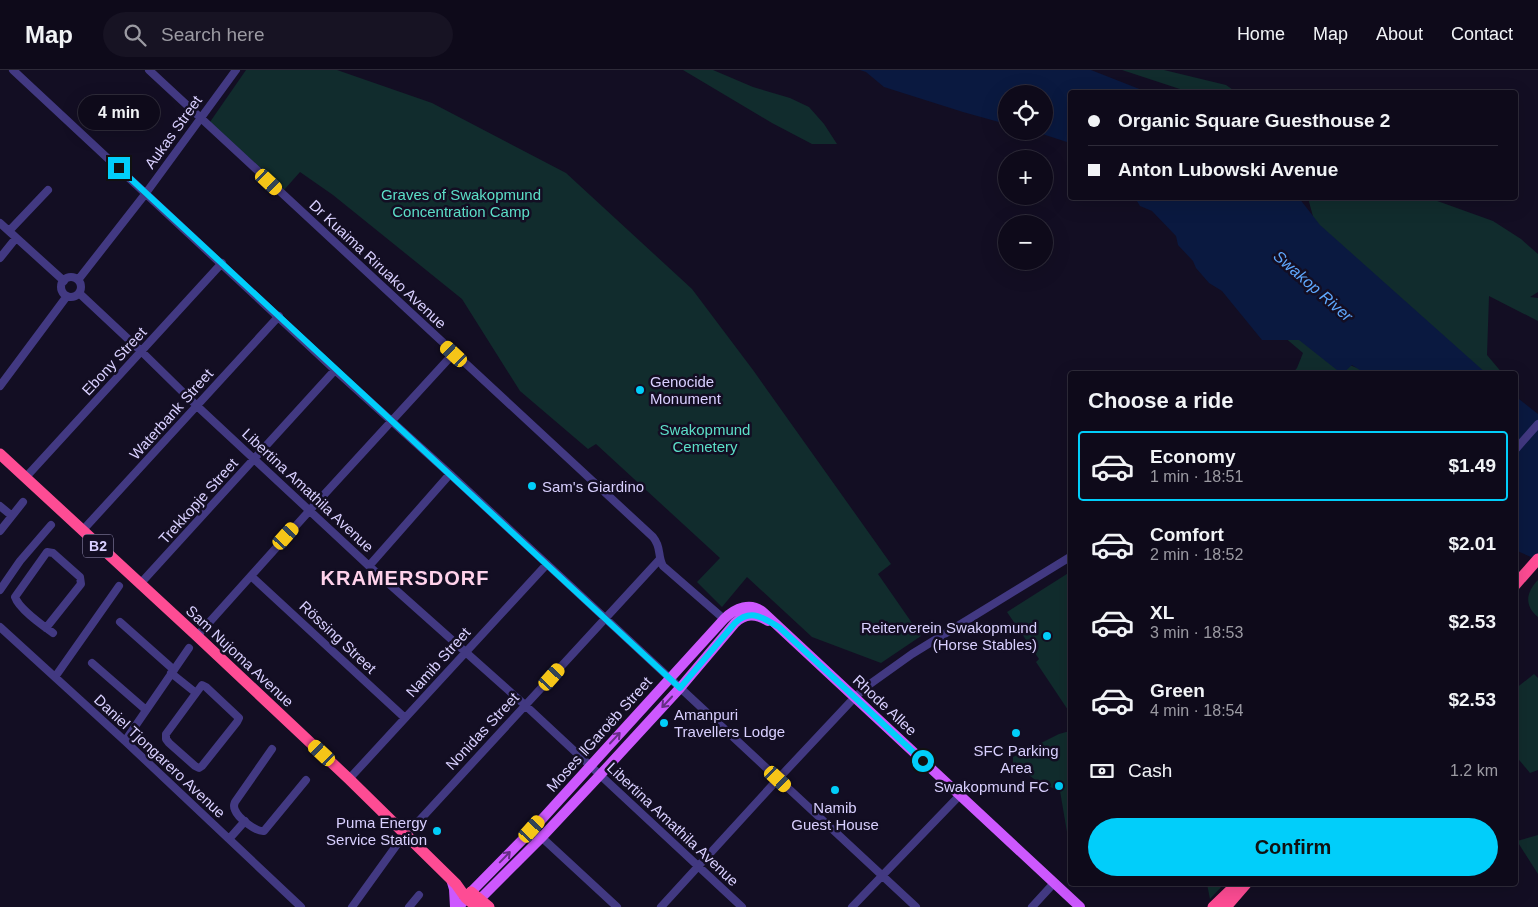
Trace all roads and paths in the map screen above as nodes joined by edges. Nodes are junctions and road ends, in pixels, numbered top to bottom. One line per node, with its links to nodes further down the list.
1 (13, 70): 6 (street)
2 (149, 70): 4 (street, Dr Kuaima Riruako Avenue)
3 (236, 70): 4 (street, Aukas Street)
4 (200, 117): 6 (street, Aukas Street); 18 (street, Dr Kuaima Riruako Avenue)
5 (48, 190): 8 (street)
6 (146, 193): 11 (street); 12 (street, Aukas Street)
7 (0, 223): 8 (street)
8 (9, 231): 9 (street)
9 (16, 238): 10 (street); 13 (street)
10 (0, 258)
11 (222, 263): 16 (street); 17 (street, Ebony Street)
12 (78, 280): 13 (street); 14 (street)
13 (64, 281): 15 (street)
14 (79, 294): 15 (street); 17 (street, Libertina Amathila Avenue)
15 (67, 296): 20 (street)
16 (279, 316): 19 (street); 21 (street, Waterbank Street)
17 (142, 352): 21 (street, Libertina Amathila Avenue); 28 (street, Ebony Street)
18 (454, 354): 22 (street); 37 (street, Dr Kuaima Riruako Avenue)
19 (336, 370): 22 (street); 26 (street, Trekkopje Street)
20 (0, 386)
21 (197, 406): 26 (street, Libertina Amathila Avenue); 35 (street, Waterbank Street)
22 (392, 421): 27 (street); 31 (street)
23 (1538, 424): 24 (street)
24 (1518, 447)
25 (0, 454): 28 (highway, Sam Nujoma Avenue / B2)
26 (254, 459): 31 (street, Libertina Amathila Avenue); 45 (street, Trekkopje Street)
27 (450, 474): 40 (street); 41 (street)
28 (26, 478): 35 (highway, Sam Nujoma Avenue / B2)
29 (23, 502): 32 (street)
30 (0, 506): 32 (street)
31 (310, 510): 41 (street, Libertina Amathila Avenue); 43 (street)
32 (12, 516): 34 (street)
33 (51, 525): 39 (street)
34 (0, 531)
35 (82, 531): 45 (highway, Sam Nujoma Avenue / B2)
36 (1068, 558): 62 (street)
37 (660, 559): 48 (street, Nonidas Street); 49 (street, Dr Kuaima Riruako Avenue)
38 (1538, 559): 44 (highway)
39 (20, 562): 42 (street); 47 (street)
40 (547, 564): 48 (street); 55 (street, Namib Street)
41 (369, 566): 55 (street, Libertina Amathila Avenue)
42 (33, 572): 42 (street)
43 (251, 576): 53 (street); 65 (street, Rössing Street)
44 (1518, 582)
45 (140, 584): 53 (highway, Sam Nujoma Avenue / B2)
46 (119, 586): 58 (street)
47 (0, 590)
48 (606, 618): 59 (street); 63 (street, Nonidas Street)
49 (724, 619): 52 (main road, Moses ǁGaroëb Street); 59 (main road, Moses ǁGaroëb Street)
50 (120, 622): 57 (street)
51 (0, 627): 58 (street, Daniel Tjongarero Avenue)
52 (779, 627): 60 (main road, Moses ǁGaroëb Street); 62 (main road, Rhode Allee)
53 (197, 636): 70 (highway, Sam Nujoma Avenue / B2)
54 (189, 648): 57 (street)
55 (465, 652): 63 (street, Libertina Amathila Avenue); 65 (street, Namib Street)
56 (92, 663): 64 (street)
57 (172, 672): 61 (street); 64 (street)
58 (55, 677): 66 (street, Daniel Tjongarero Avenue)
59 (670, 678): 60 (street); 68 (main road, Moses ǁGaroëb Street, one-way to 59)
60 (680, 688): 69 (main road, Moses ǁGaroëb Street, one-way to 69); 71 (street)
61 (196, 693): 61 (street)
62 (855, 697): 71 (street); 73 (main road, Rhode Allee)
63 (526, 706): 68 (street, Libertina Amathila Avenue); 76 (street, Nonidas Street)
64 (146, 710): 66 (street)
65 (405, 718): 70 (street, Namib Street)
66 (125, 741): 78 (street, Daniel Tjongarero Avenue)
67 (272, 749): 74 (street)
68 (590, 766): 69 (street, Libertina Amathila Avenue); 75 (main road, Moses ǁGaroëb Street)
69 (600, 775): 77 (main road, Moses ǁGaroëb Street); 80 (street, Libertina Amathila Avenue)
70 (349, 779): 76 (highway, Sam Nujoma Avenue / B2)
71 (778, 779): 80 (street); 81 (street)
72 (306, 780): 74 (street)
73 (960, 795): 81 (street); 83 (main road, Rhode Allee)
74 (245, 821): 78 (street)
75 (532, 829): 77 (street); 87 (main road, Moses ǁGaroëb Street, one-way to 75)
76 (406, 834): 82 (highway, Sam Nujoma Avenue / B2)
77 (541, 838): 87 (main road, Moses ǁGaroëb Street); 92 (street)
78 (229, 839): 88 (street, Daniel Tjongarero Avenue)
79 (396, 846): 89 (street)
80 (697, 866): 93 (street); 94 (street, Libertina Amathila Avenue)
81 (882, 875): 95 (street); 96 (street)
82 (454, 882): 87 (highway, Sam Nujoma Avenue / B2); 91 (main road)
83 (1054, 883): 97 (street); 98 (main road, Rhode Allee)
84 (1235, 886): 99 (highway)
85 (1244, 886): 99 (highway)
86 (419, 894): 90 (street)
87 (474, 903)
88 (301, 907)
89 (352, 907)
90 (409, 907)
91 (454, 907)
92 (617, 907)
93 (660, 907)
94 (742, 907)
95 (852, 907)
96 (916, 907)
97 (1032, 907)
98 (1080, 907)
99 (1218, 907)

